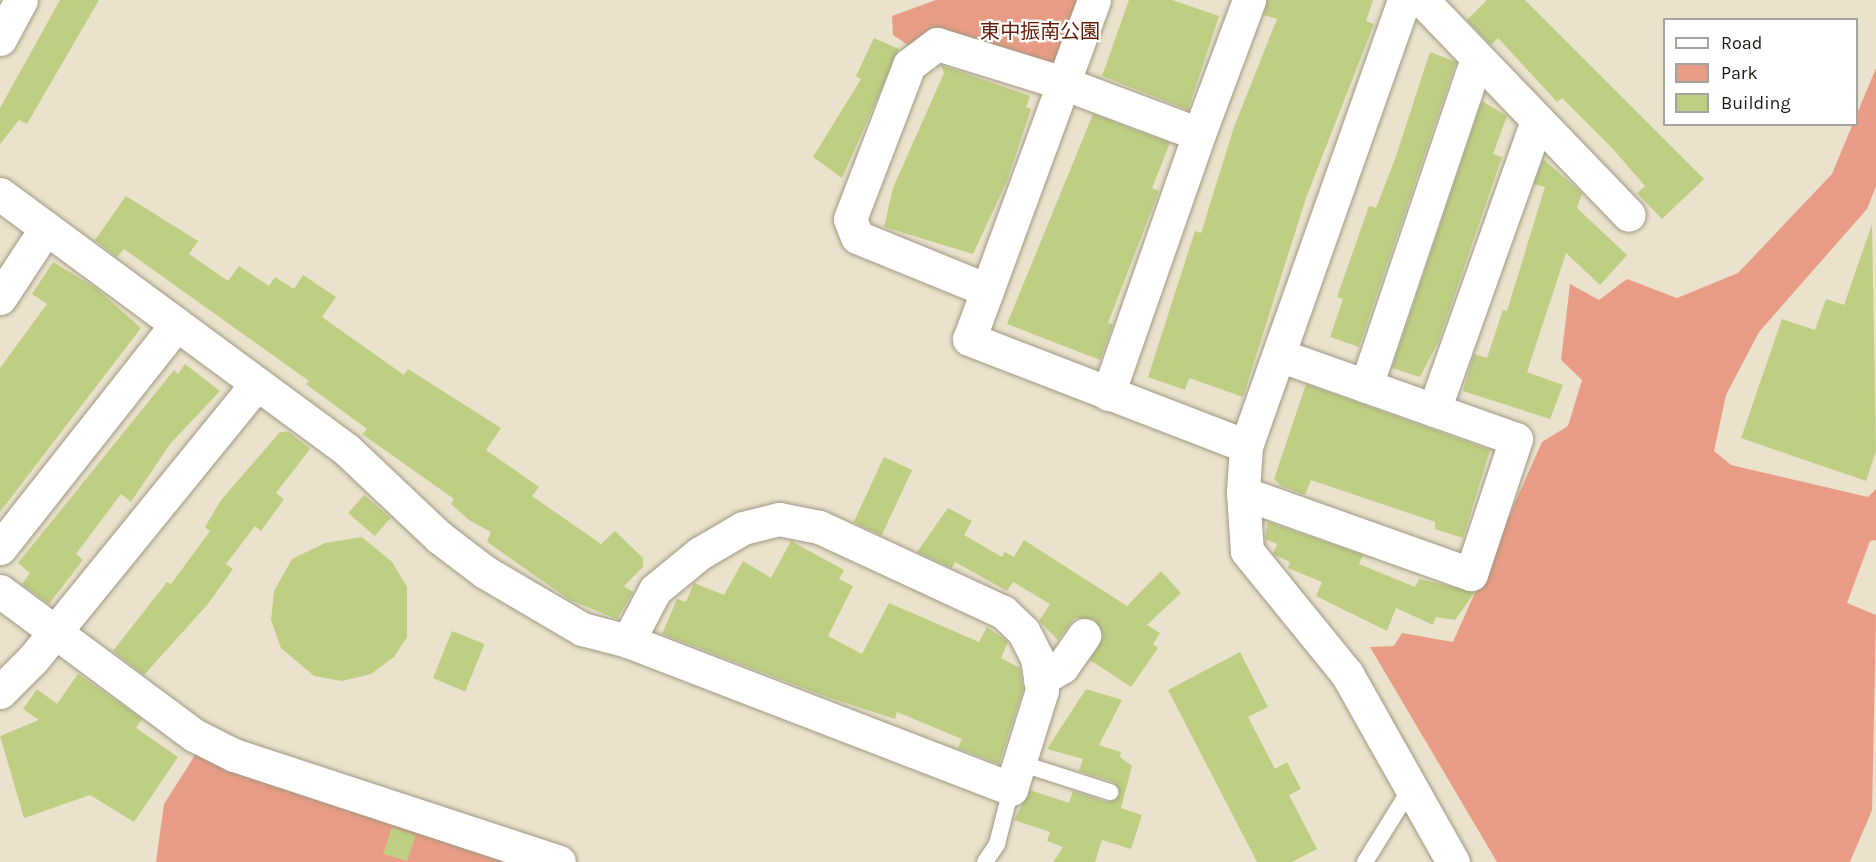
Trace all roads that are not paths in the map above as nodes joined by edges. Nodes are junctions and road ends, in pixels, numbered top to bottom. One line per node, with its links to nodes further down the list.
1 (1094, 0): 6 (street)
2 (1249, 0): 8 (street)
3 (1404, 0): 15 (street)
4 (1422, 0): 5 (street)
5 (1477, 58): 7 (street); 17 (street)
6 (1063, 83): 8 (street); 12 (street); 12 (street)
7 (1537, 120): 10 (street); 19 (street)
8 (1199, 134): 18 (street)
9 (0, 194): 11 (street)
10 (1629, 215)
11 (46, 228): 13 (street); 14 (street)
12 (987, 290): 18 (street)
13 (0, 298)
14 (177, 324): 16 (street); 22 (street)
15 (1279, 355): 17 (street); 20 (street)
16 (257, 383): 24 (street); 26 (street)
17 (1366, 386): 19 (street)
18 (1108, 394): 20 (street)
19 (1434, 410): 21 (street)
20 (1246, 446): 21 (street)
21 (1244, 493): 30 (street)
22 (0, 548)
23 (0, 591): 24 (street)
24 (55, 632): 28 (street); 32 (street)
25 (1084, 635): 27 (street)
26 (628, 640): 27 (street); 29 (street)
27 (1040, 680): 29 (street)
28 (0, 692)
29 (1016, 776): 31 (lane); 33 (lane)
30 (1412, 788): 34 (lane); 35 (street)
31 (1110, 792)
32 (559, 862)
33 (985, 862)
34 (1365, 862)
35 (1453, 862)

